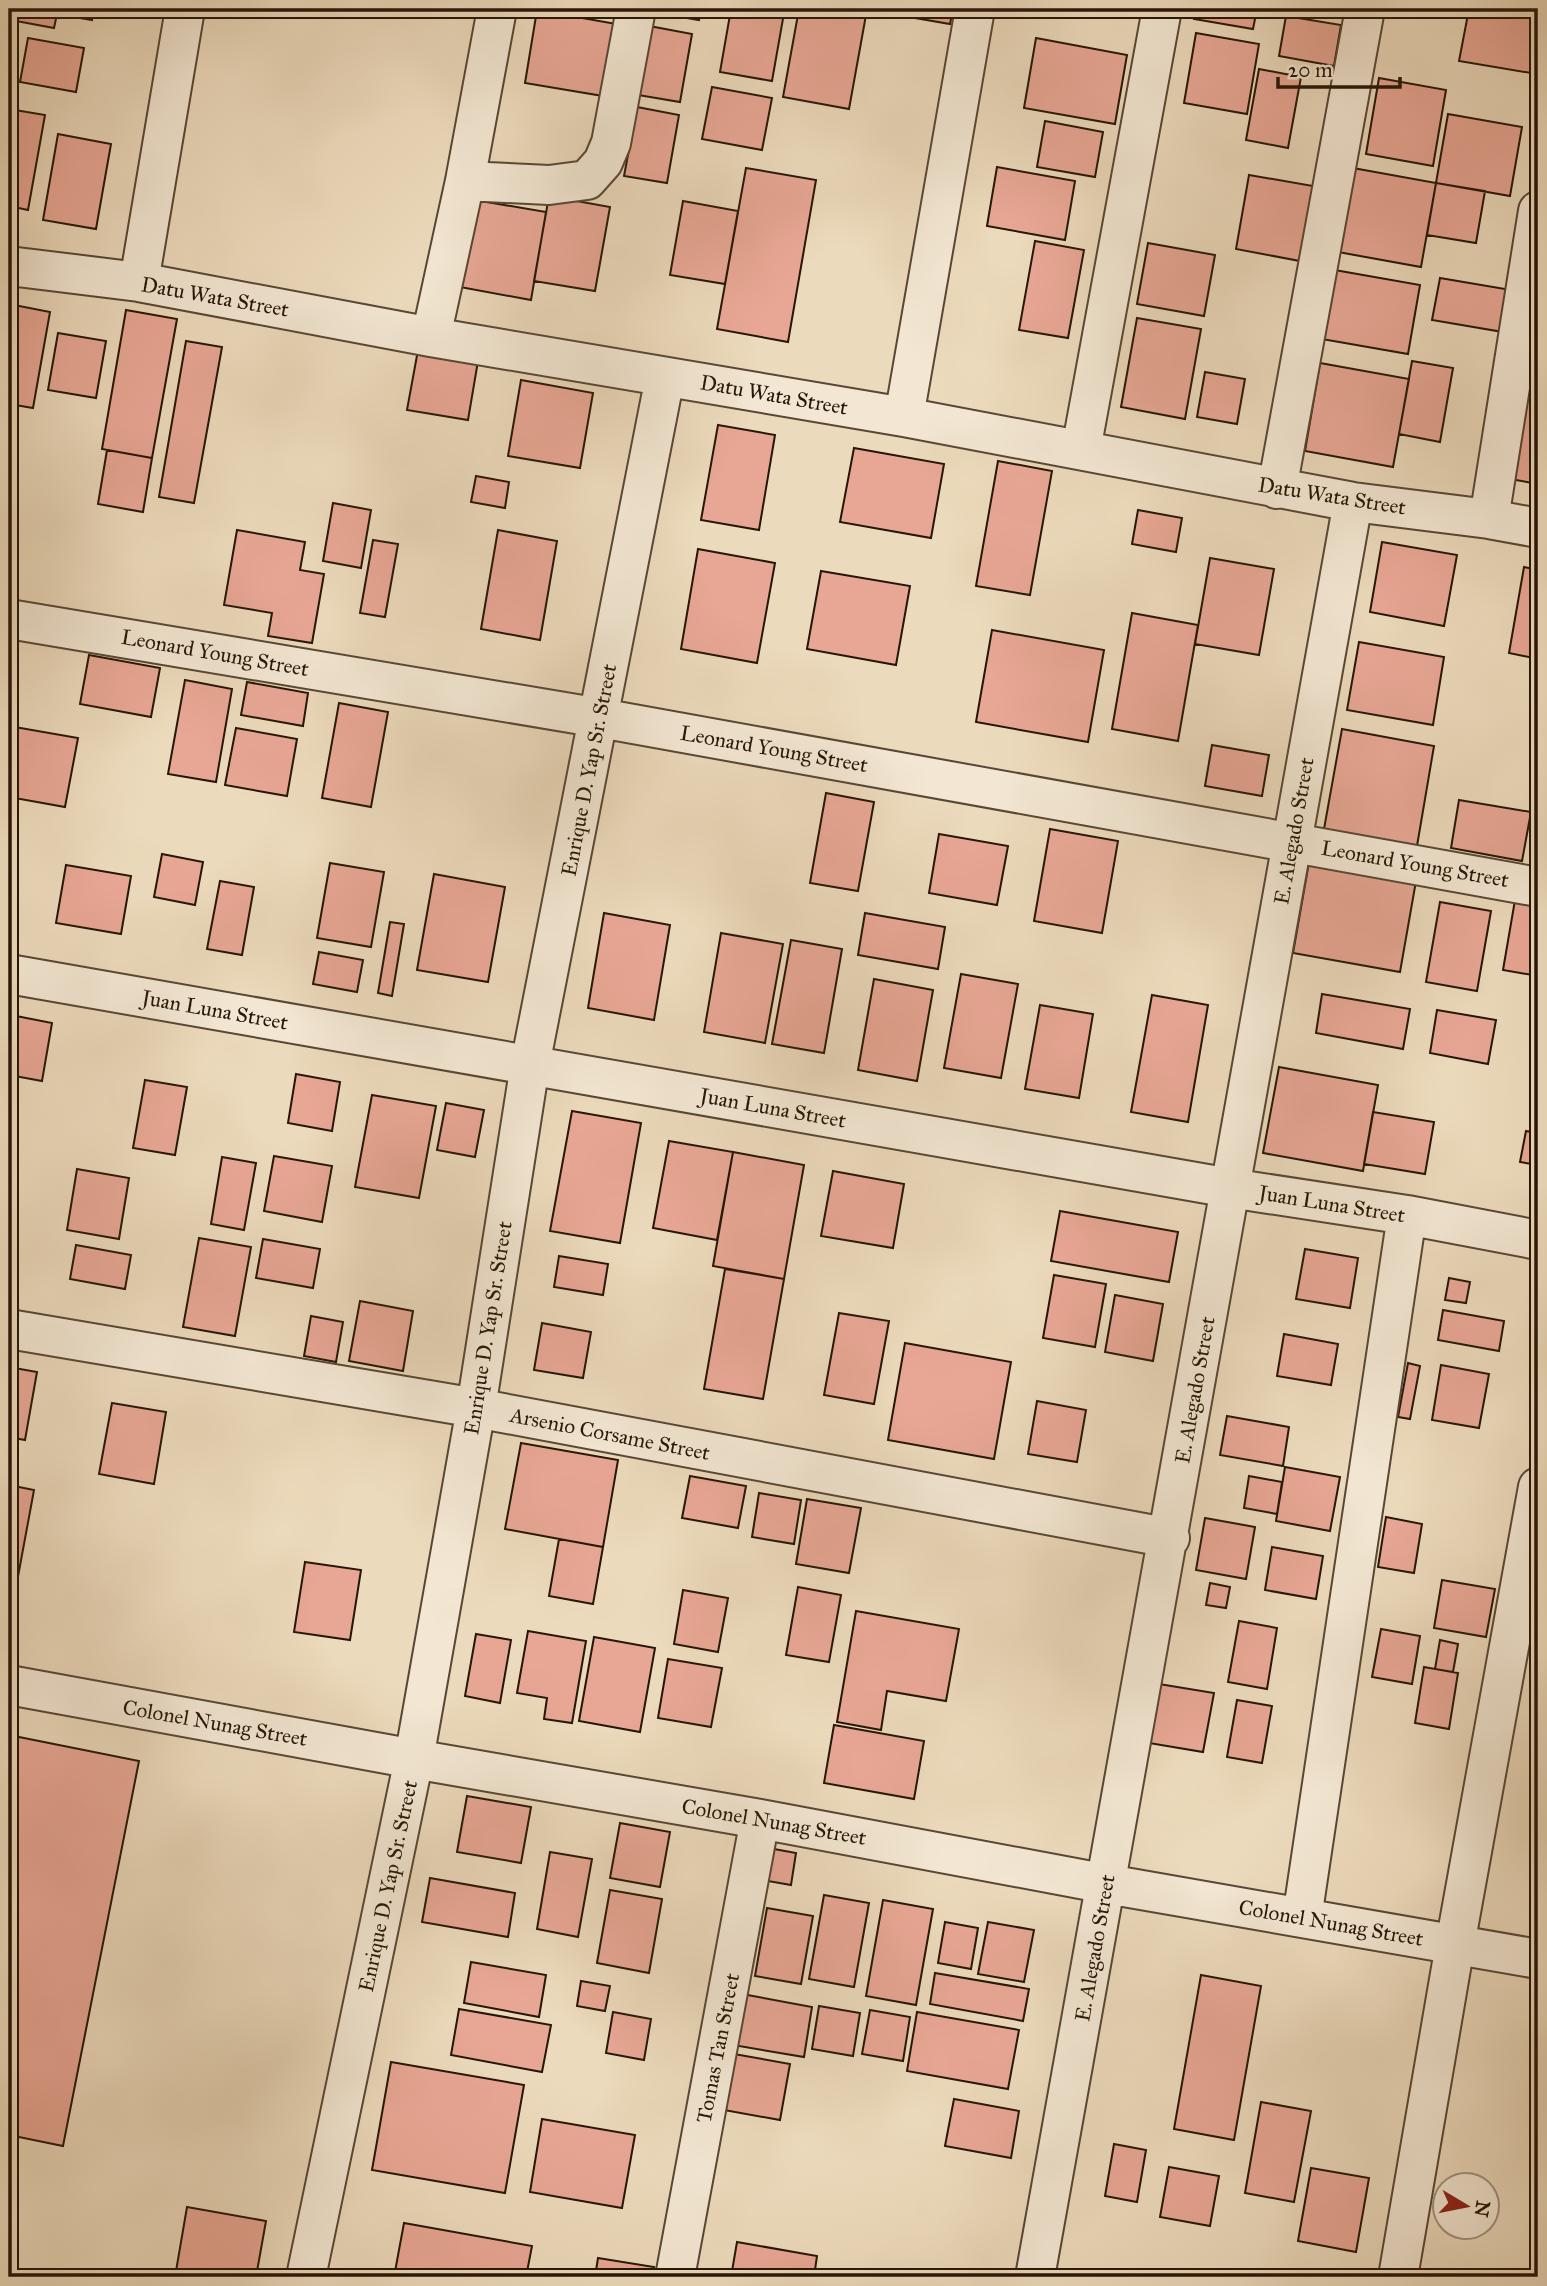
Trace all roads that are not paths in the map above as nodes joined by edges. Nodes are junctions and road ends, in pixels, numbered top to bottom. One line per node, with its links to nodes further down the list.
1 (185, 9): 10 (street)
2 (498, 9): 7 (street)
3 (636, 9): 7 (street)
4 (975, 9): 13 (street)
5 (1162, 9): 14 (street)
6 (1365, 9): 15 (street)
7 (465, 181): 11 (street)
8 (1538, 211): 17 (street)
9 (9, 265): 10 (street, Datu Wata Street)
10 (139, 282): 11 (street, Datu Wata Street)
11 (431, 337): 12 (street, Datu Wata Street)
12 (664, 377): 13 (street, Datu Wata Street); 20 (street, Enrique D. Yap Sr. Street)
13 (904, 417): 14 (street, Datu Wata Street)
14 (1082, 450): 15 (street, Datu Wata Street)
15 (1277, 489): 16 (street, Datu Wata Street)
16 (1353, 502): 17 (street, Datu Wata Street); 21 (street, E. Alegado Street)
17 (1489, 519): 18 (street, Datu Wata Street)
18 (1538, 528)
19 (9, 619): 20 (street, Leonard Young Street)
20 (600, 718): 21 (street, Leonard Young Street); 24 (street, Enrique D. Yap Sr. Street)
21 (1292, 842): 22 (street, Leonard Young Street); 25 (street, E. Alegado Street)
22 (1538, 887)
23 (9, 974): 24 (street, Juan Luna Street)
24 (530, 1065): 25 (street, Juan Luna Street); 29 (street, Enrique D. Yap Sr. Street)
25 (1230, 1188): 26 (street, Juan Luna Street); 31 (street, E. Alegado Street)
26 (1406, 1215): 27 (street, Juan Luna Street); 36 (street)
27 (1538, 1240)
28 (9, 1329): 29 (street, Arsenio Corsame Street)
29 (476, 1408): 31 (street, Arsenio Corsame Street); 33 (street, Enrique D. Yap Sr. Street)
30 (1538, 1487): 37 (street)
31 (1170, 1538): 35 (street, E. Alegado Street)
32 (9, 1685): 33 (street, Colonel Nunag Street)
33 (414, 1759): 34 (street, Colonel Nunag Street); 39 (street, Enrique D. Yap Sr. Street)
34 (760, 1819): 35 (street, Colonel Nunag Street); 40 (street, Tomas Tan Street)
35 (1107, 1884): 36 (street, Colonel Nunag Street); 41 (street, E. Alegado Street)
36 (1303, 1919): 37 (street, Colonel Nunag Street)
37 (1455, 1945): 38 (street, Colonel Nunag Street); 42 (street)
38 (1538, 1959)
39 (306, 2277)
40 (675, 2277)
41 (1035, 2277)
42 (1398, 2277)

